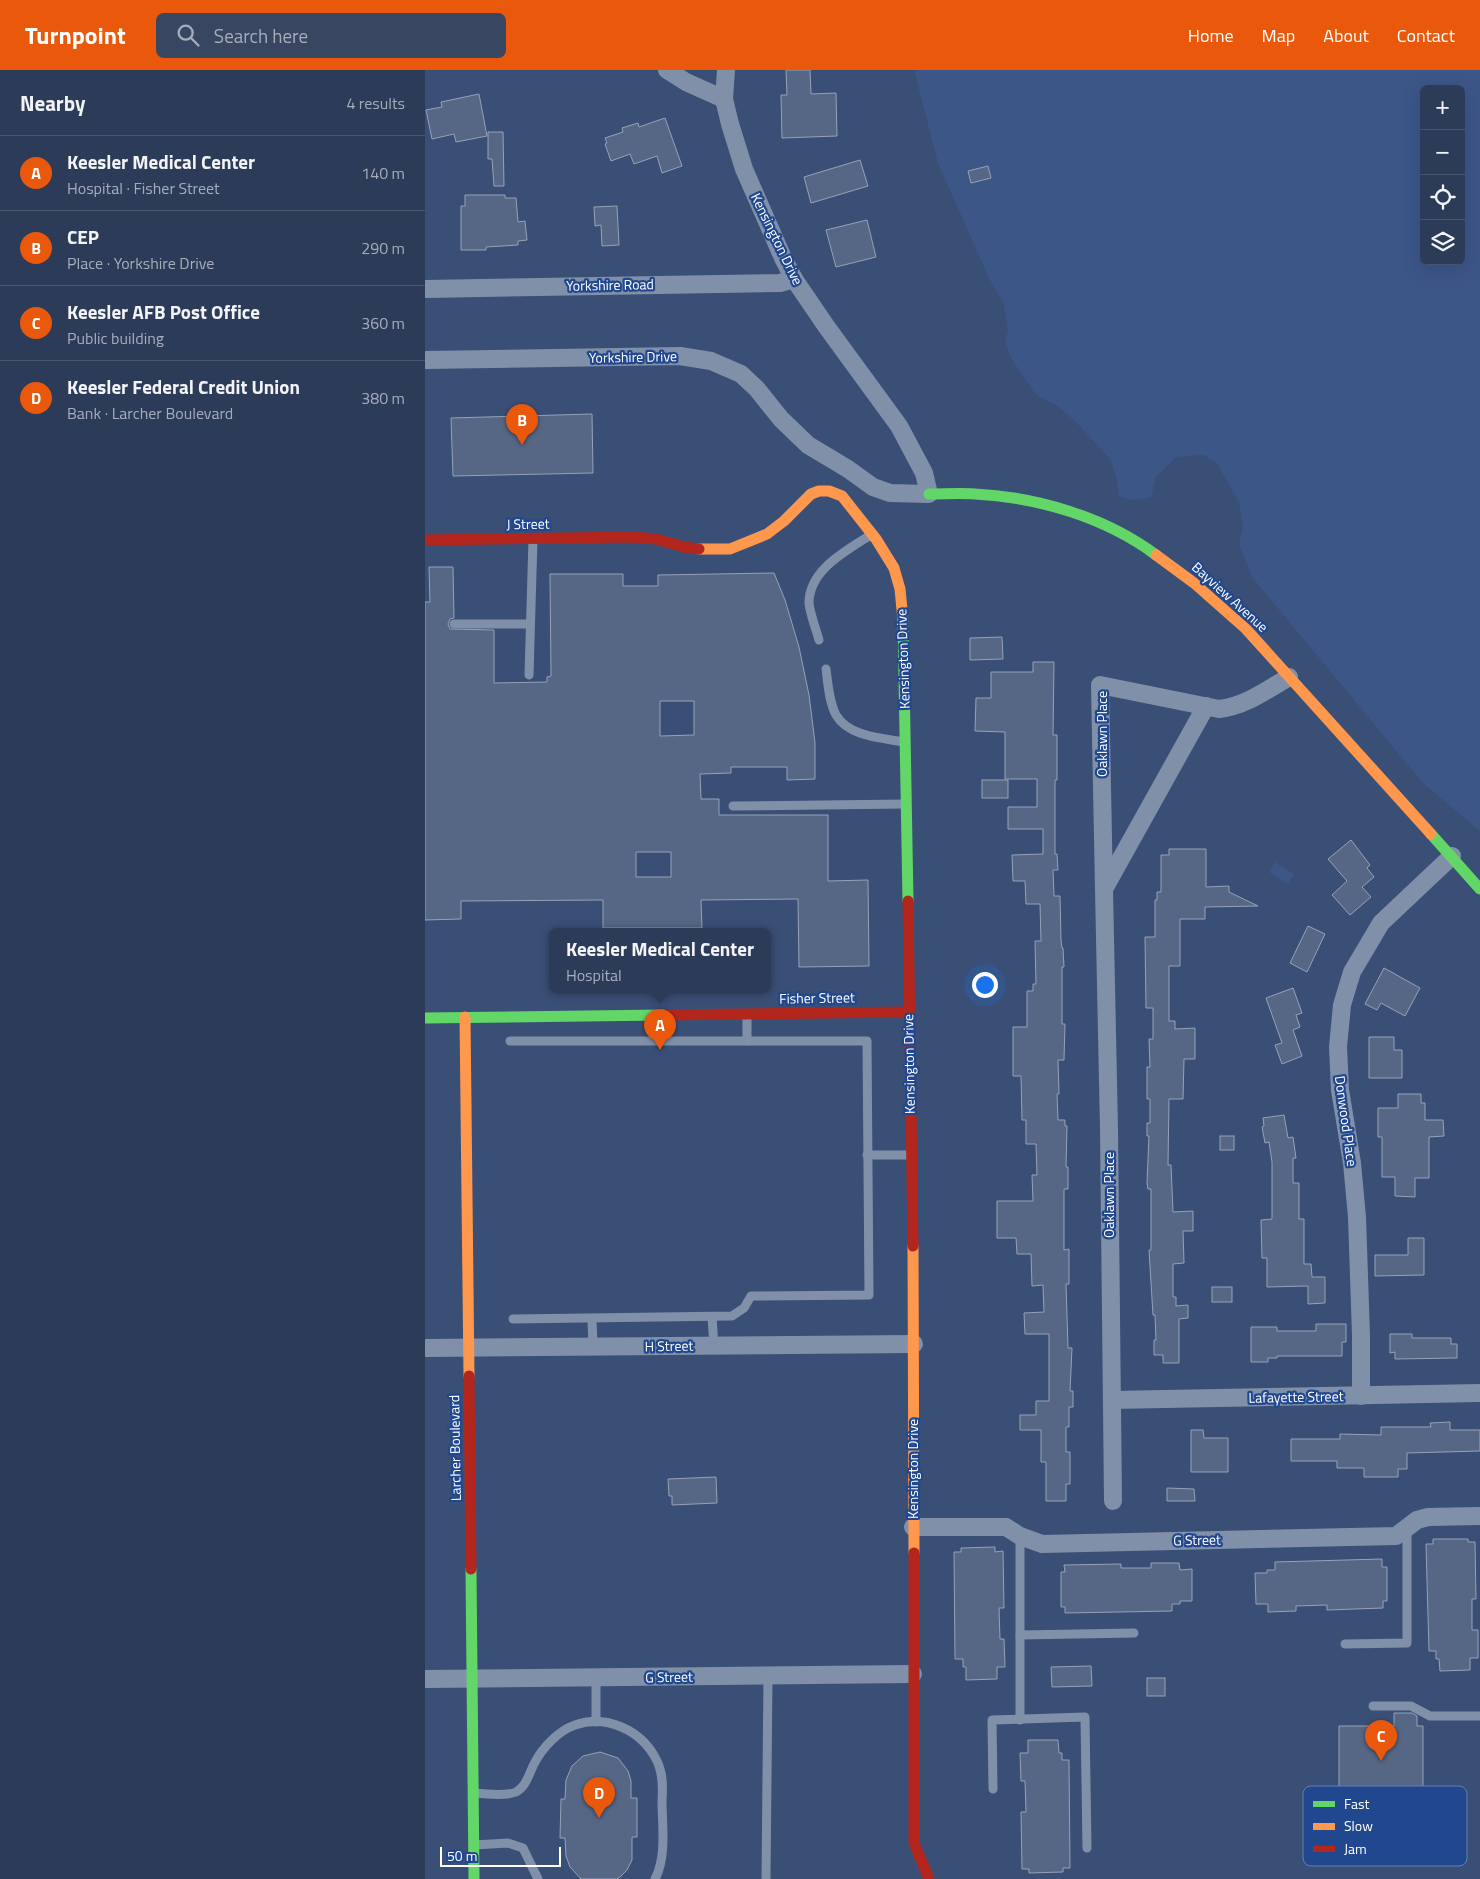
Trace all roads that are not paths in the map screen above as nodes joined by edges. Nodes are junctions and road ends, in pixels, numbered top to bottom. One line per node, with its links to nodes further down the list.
1 (667, 70): 3 (street)
2 (726, 70): 3 (street, Kensington Drive)
3 (724, 99): 4 (street, Kensington Drive)
4 (794, 279): 5 (street, Yorkshire Road); 7 (street, Kensington Drive)
5 (425, 289)
6 (425, 360): 7 (street, Yorkshire Drive)
7 (929, 494): 17 (street, Bayview Avenue)
8 (872, 534): 9 (street, Kensington Drive); 14 (lane); 19 (street, Kensington Drive)
9 (632, 537): 10 (street, J Street)
10 (533, 539): 11 (street, J Street); 13 (lane)
11 (425, 540)
12 (454, 624): 13 (lane)
13 (530, 624): 16 (lane)
14 (819, 640)
15 (826, 669): 19 (lane)
16 (529, 675)
17 (1289, 677): 18 (street, Oaklawn Place); 22 (street, Bayview Avenue)
18 (1207, 706): 23 (street); 23 (street, Oaklawn Place)
19 (905, 742): 20 (street, Kensington Drive)
20 (906, 804): 21 (lane); 25 (street, Kensington Drive)
21 (733, 806)
22 (1452, 856): 24 (street, Bayview Avenue); 42 (street, Donwood Place)
23 (1104, 889): 43 (street, Oaklawn Place)
24 (1480, 889)
25 (909, 1012): 26 (street, Fisher Street); 32 (street, Kensington Drive)
26 (747, 1014): 27 (street, Fisher Street); 30 (lane)
27 (465, 1017): 28 (street, Fisher Street); 40 (street, Larcher Boulevard)
28 (425, 1018)
29 (509, 1041): 30 (lane)
30 (747, 1041): 31 (lane)
31 (867, 1155): 32 (lane); 33 (lane)
32 (911, 1155): 36 (street, Kensington Drive)
33 (712, 1317): 35 (lane); 37 (lane)
34 (513, 1319): 35 (lane)
35 (592, 1319): 38 (lane)
36 (914, 1344): 37 (street, H Street); 46 (street, Kensington Drive)
37 (714, 1346): 38 (street, H Street)
38 (593, 1347): 40 (street, H Street)
39 (425, 1348): 40 (street, H Street)
40 (469, 1348): 55 (street, Larcher Boulevard)
41 (1480, 1393): 42 (street, Lafayette Street)
42 (1361, 1396): 43 (street, Lafayette Street)
43 (1112, 1400): 44 (street, Oaklawn Place)
44 (1113, 1501)
45 (1480, 1516): 47 (street, G Street)
46 (913, 1527): 48 (street, G Street); 52 (street, Kensington Drive)
47 (1407, 1528): 48 (street, G Street); 51 (lane)
48 (1020, 1536): 50 (lane)
49 (1134, 1633): 50 (lane)
50 (1020, 1635): 59 (lane)
51 (1345, 1644)
52 (913, 1674): 53 (street, G Street); 69 (street, Kensington Drive)
53 (768, 1676): 54 (street, G Street); 68 (lane)
54 (596, 1677): 55 (street, G Street); 60 (lane)
55 (473, 1678): 56 (street, G Street); 62 (street, Larcher Boulevard)
56 (425, 1679)
57 (1373, 1706): 58 (lane)
58 (1480, 1716)
59 (1020, 1720): 61 (lane); 64 (lane)
60 (596, 1722): 62 (lane); 67 (lane)
61 (993, 1789)
62 (474, 1793): 63 (street, Larcher Boulevard)
63 (474, 1845): 65 (street, Larcher Boulevard); 66 (lane)
64 (1087, 1848)
65 (474, 1879)
66 (538, 1879)
67 (655, 1879)
68 (766, 1879)
69 (929, 1879)

